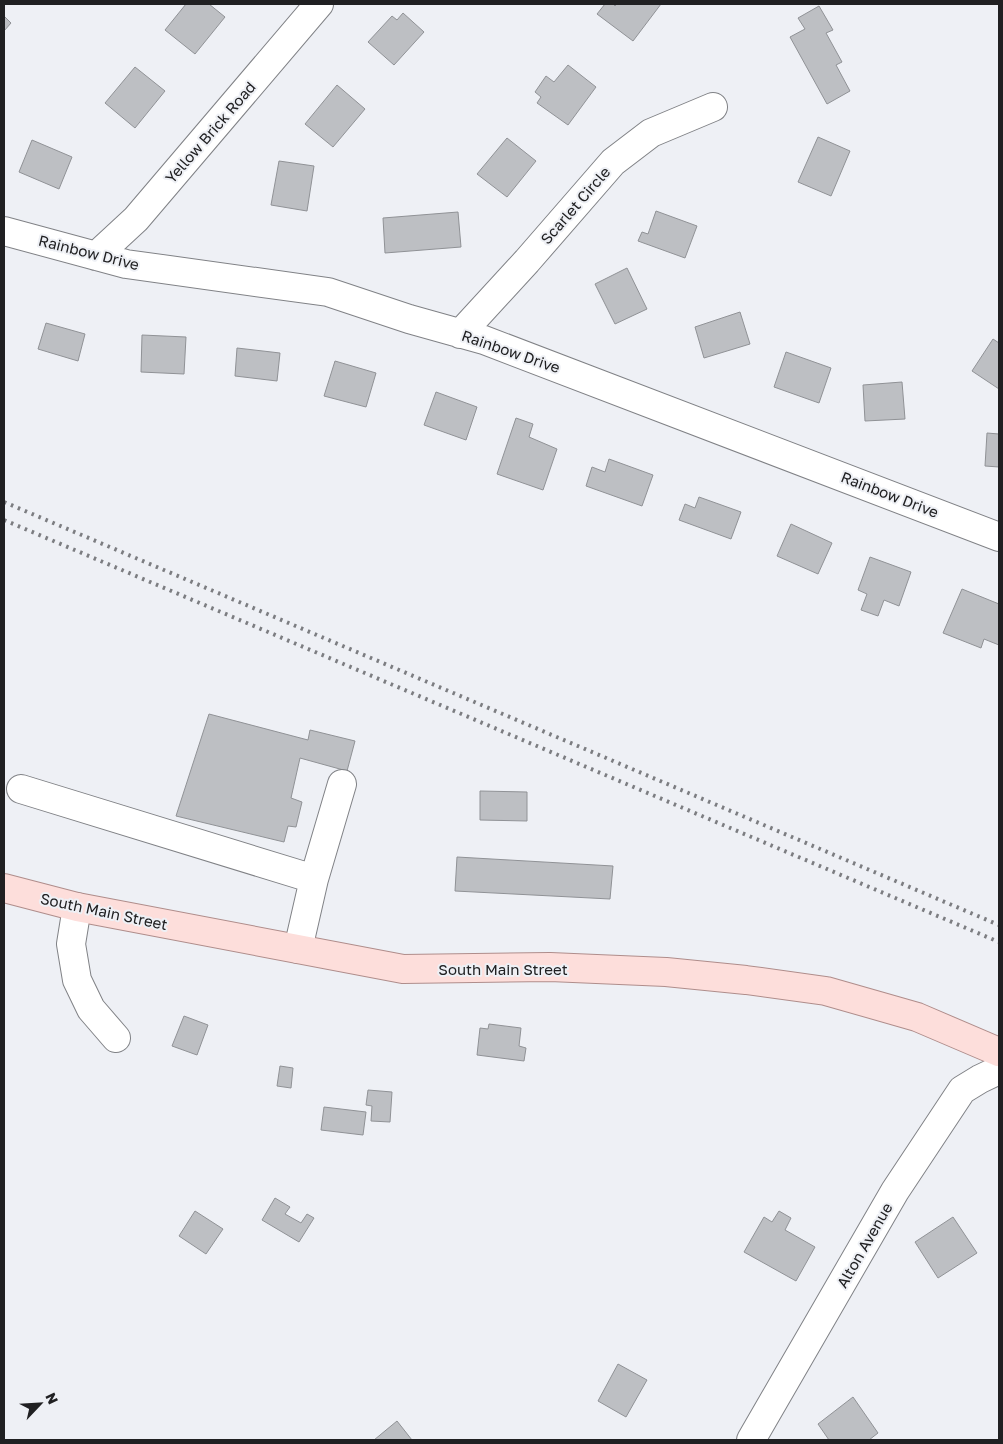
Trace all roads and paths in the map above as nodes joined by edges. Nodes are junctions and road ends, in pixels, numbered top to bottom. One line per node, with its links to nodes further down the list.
1 (319, 4): 4 (street, Yellow Brick Road)
2 (713, 107): 5 (street, Scarlet Circle)
3 (4, 231): 4 (street, Rainbow Drive)
4 (96, 256): 5 (street, Rainbow Drive)
5 (460, 334): 6 (street, Rainbow Drive)
6 (999, 537)
7 (342, 784): 9 (street)
8 (21, 789): 9 (street)
9 (314, 879): 12 (street)
10 (4, 888): 11 (main road, South Main Street)
11 (77, 907): 12 (main road, South Main Street); 13 (street)
12 (298, 949): 14 (main road, South Main Street)
13 (116, 1038)
14 (999, 1052)
15 (999, 1070): 16 (street, Alton Avenue)
16 (751, 1440)

